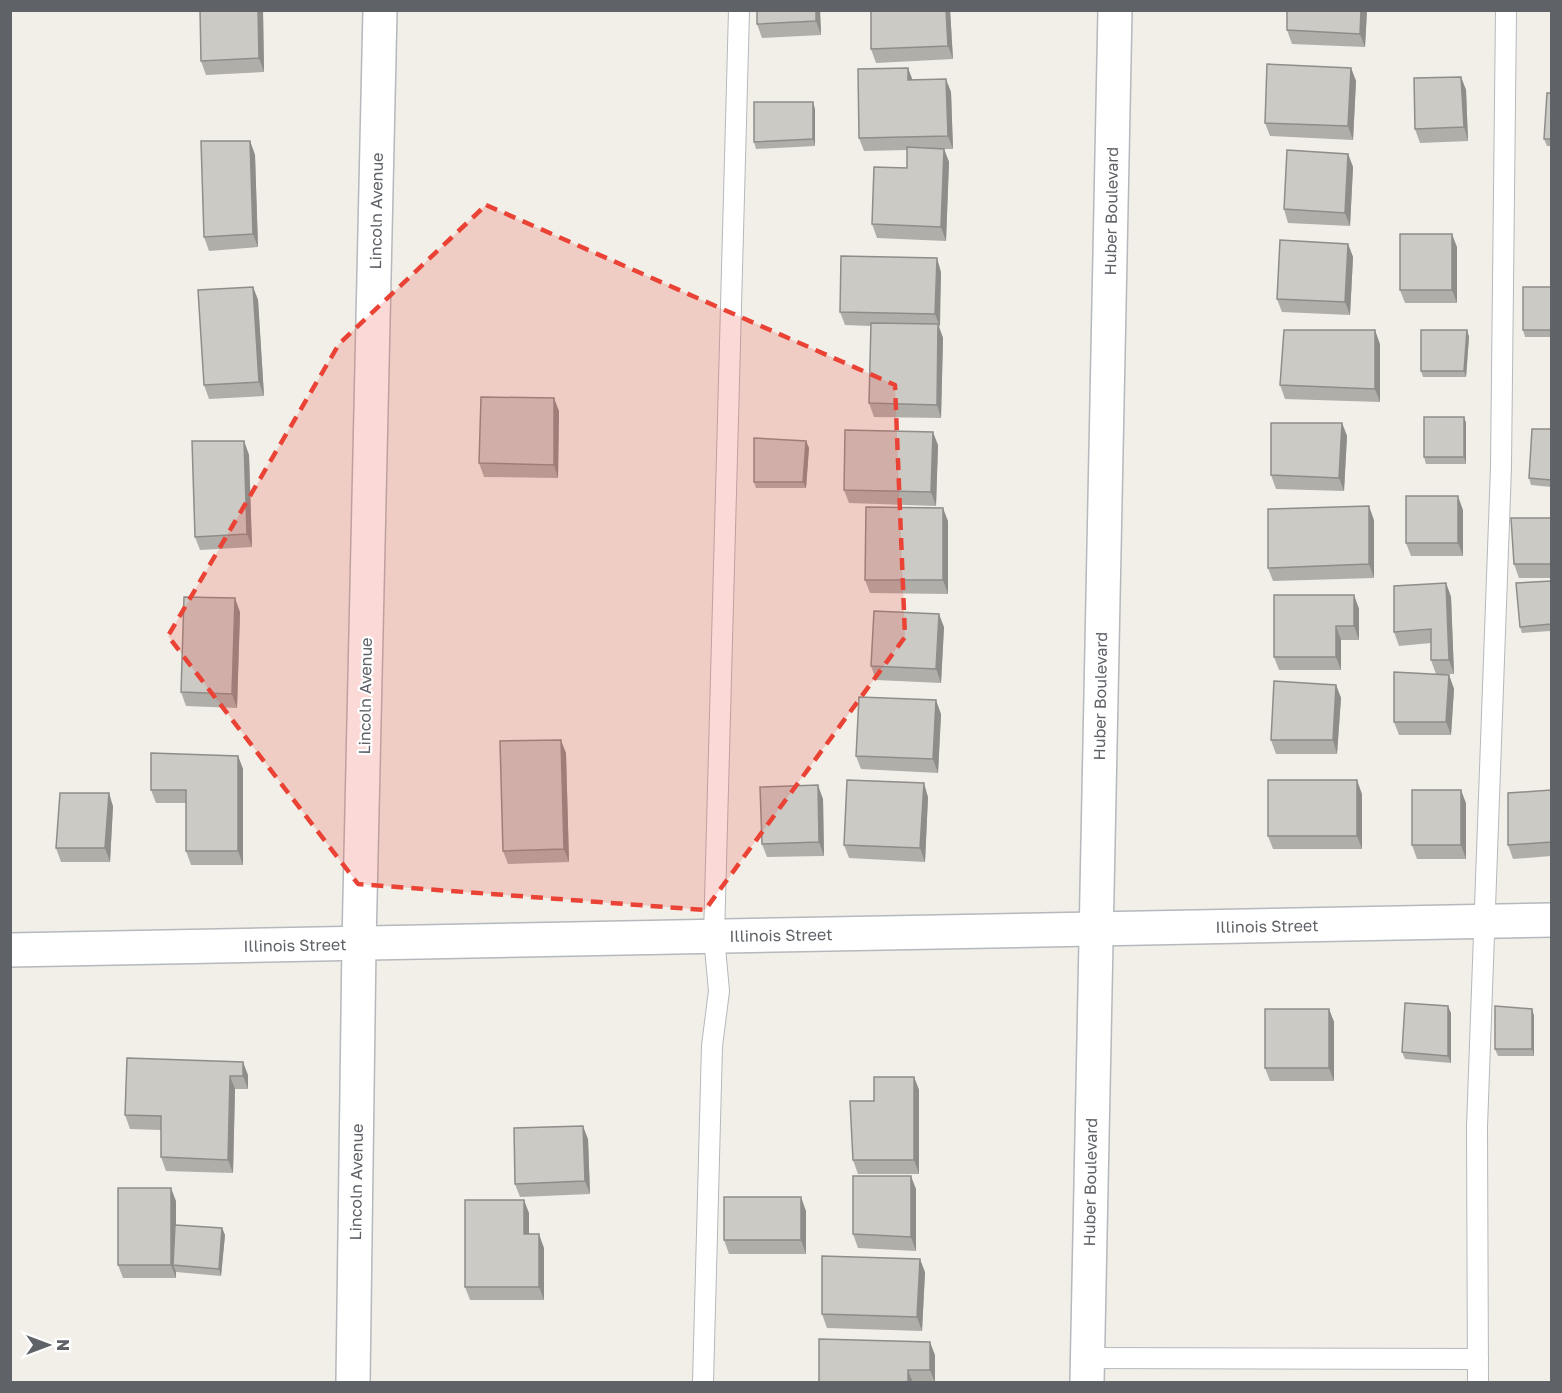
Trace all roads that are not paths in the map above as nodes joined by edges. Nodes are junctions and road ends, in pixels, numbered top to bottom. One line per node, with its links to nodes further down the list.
1 (380, 10): 9 (street, Lincoln Avenue)
2 (739, 10): 8 (lane)
3 (1115, 10): 7 (street, Huber Boulevard)
4 (1506, 10): 6 (lane)
5 (1551, 920): 6 (street, Illinois Street)
6 (1483, 921): 7 (street, Illinois Street); 11 (lane)
7 (1095, 929): 8 (street, Illinois Street); 12 (street, Huber Boulevard)
8 (714, 937): 9 (street, Illinois Street); 14 (lane)
9 (359, 944): 10 (street, Illinois Street); 13 (street, Lincoln Avenue)
10 (10, 950)
11 (1478, 1359): 12 (lane); 15 (lane)
12 (1087, 1370)
13 (353, 1383)
14 (703, 1383)
15 (1478, 1383)

